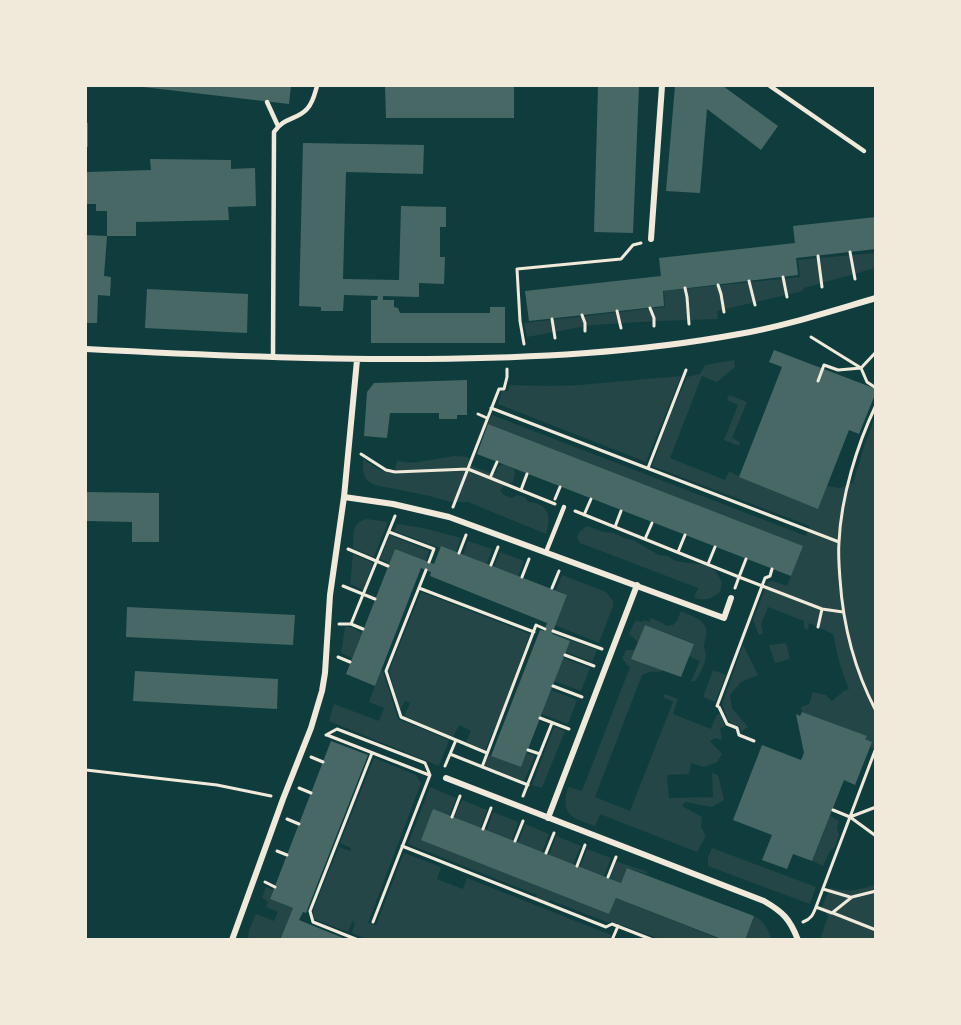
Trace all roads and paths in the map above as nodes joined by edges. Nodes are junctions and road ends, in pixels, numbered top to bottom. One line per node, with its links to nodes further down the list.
1 (317, 86): 6 (lane)
2 (662, 86): 8 (street)
3 (770, 86): 4 (lane)
4 (778, 88): 7 (lane)
5 (267, 102): 6 (lane)
6 (278, 126): 33 (lane)
7 (864, 151)
8 (651, 239): 34 (path)
9 (850, 252): 12 (path)
10 (818, 256): 15 (path)
11 (783, 277): 17 (path)
12 (855, 279)
13 (749, 281): 19 (path)
14 (718, 285): 22 (path)
15 (822, 287)
16 (685, 288): 25 (path)
17 (787, 297)
18 (876, 298): 34 (street)
19 (755, 305)
20 (650, 308): 26 (path)
21 (617, 311): 27 (path)
22 (724, 312)
23 (582, 315): 28 (path)
24 (552, 319): 30 (path)
25 (689, 324)
26 (654, 326)
27 (621, 328)
28 (585, 331)
29 (811, 337): 37 (path)
30 (555, 338)
31 (86, 349): 33 (street)
32 (876, 352): 37 (path)
33 (273, 357): 36 (street)
34 (525, 357): 35 (street)
35 (507, 358): 36 (street); 42 (path)
36 (357, 360): 51 (street)
37 (861, 368): 39 (path); 40 (path)
38 (686, 370): 46 (path)
39 (818, 381)
40 (876, 388)
41 (876, 405): 66 (path)
42 (491, 408): 44 (path); 46 (path)
43 (478, 414): 44 (path)
44 (487, 418): 58 (path)
45 (497, 462): 48 (path)
46 (648, 468): 66 (path)
47 (527, 474): 50 (path)
48 (490, 478)
49 (560, 487): 53 (path)
50 (521, 490)
51 (344, 497): 54 (street); 67 (street)
52 (591, 499): 57 (path)
53 (554, 503)
54 (399, 506): 58 (street); 62 (path)
55 (564, 507): 70 (lane)
56 (621, 511): 61 (path)
57 (584, 515)
58 (449, 517): 60 (street)
59 (652, 523): 65 (path)
60 (470, 525): 64 (street); 72 (path)
61 (615, 527)
62 (389, 531): 75 (path); 76 (path)
63 (685, 535): 71 (path)
64 (502, 536): 69 (street); 79 (path)
65 (645, 540)
66 (839, 542): 92 (path)
67 (337, 544): 75 (path); 83 (street)
68 (715, 547): 77 (path)
69 (533, 548): 70 (street); 82 (path)
70 (546, 552): 73 (street)
71 (678, 552)
72 (459, 553)
73 (563, 558): 84 (street); 87 (path)
74 (746, 559): 85 (path)
75 (376, 561): 78 (path); 88 (path)
76 (429, 562)
77 (708, 564)
78 (388, 566)
79 (491, 566)
80 (772, 569): 85 (path)
81 (426, 570): 86 (path)
82 (522, 577)
83 (332, 582): 88 (path); 93 (street)
84 (637, 585): 89 (street); 100 (street)
85 (762, 585): 91 (path); 112 (path)
86 (419, 588): 99 (path); 111 (path)
87 (552, 588)
88 (363, 594): 90 (path); 94 (path)
89 (731, 598)
90 (375, 599)
91 (822, 609): 92 (path); 95 (path)
92 (843, 612): 105 (path)
93 (328, 624): 94 (path); 108 (street)
94 (351, 624): 96 (path)
95 (818, 627)
96 (363, 629)
97 (545, 629): 99 (path)
98 (553, 631): 100 (path)
99 (534, 632): 116 (path)
100 (611, 652): 102 (street)
101 (565, 655): 102 (path)
102 (604, 670): 104 (street)
103 (553, 686): 104 (path)
104 (592, 701): 109 (street)
105 (876, 711)
106 (540, 718): 107 (path)
107 (552, 723): 109 (path); 118 (path)
108 (311, 728): 110 (path); 127 (street)
109 (580, 734): 134 (street)
110 (326, 735): 115 (path); 122 (path)
111 (456, 740): 116 (path); 117 (path)
112 (754, 741)
113 (876, 748): 132 (path)
114 (528, 750): 118 (path)
115 (372, 753): 122 (path); 155 (path)
116 (487, 753): 119 (path)
117 (450, 754): 119 (path); 121 (path)
118 (540, 754): 125 (path)
119 (482, 767): 125 (path)
120 (86, 770): 127 (path)
121 (443, 770)
122 (430, 776): 140 (path)
123 (446, 778): 124 (street)
124 (464, 785): 126 (street); 133 (path)
125 (528, 785): 128 (path)
126 (496, 797): 128 (street); 136 (path)
127 (283, 799): 154 (street)
128 (519, 807): 130 (street)
129 (876, 807): 132 (path)
130 (527, 810): 134 (street); 139 (path)
131 (832, 810): 132 (path)
132 (850, 816): 138 (path); 145 (path)
133 (452, 817)
134 (548, 818): 135 (street)
135 (558, 822): 137 (street); 142 (path)
136 (483, 829)
137 (590, 834): 141 (street); 143 (path)
138 (876, 836)
139 (514, 841)
140 (402, 846): 150 (path); 151 (path)
141 (620, 846): 144 (path); 152 (street)
142 (546, 853)
143 (577, 866)
144 (608, 877)
145 (823, 890): 147 (path); 148 (path)
146 (876, 891): 147 (path)
147 (852, 897): 149 (path)
148 (816, 907): 149 (path); 152 (path)
149 (832, 913): 153 (path)
150 (373, 922)
151 (618, 926): 156 (path); 157 (path)
152 (793, 926): 158 (street)
153 (876, 930)
154 (232, 939)
155 (358, 939)
156 (612, 939)
157 (653, 939)
158 (798, 939)

